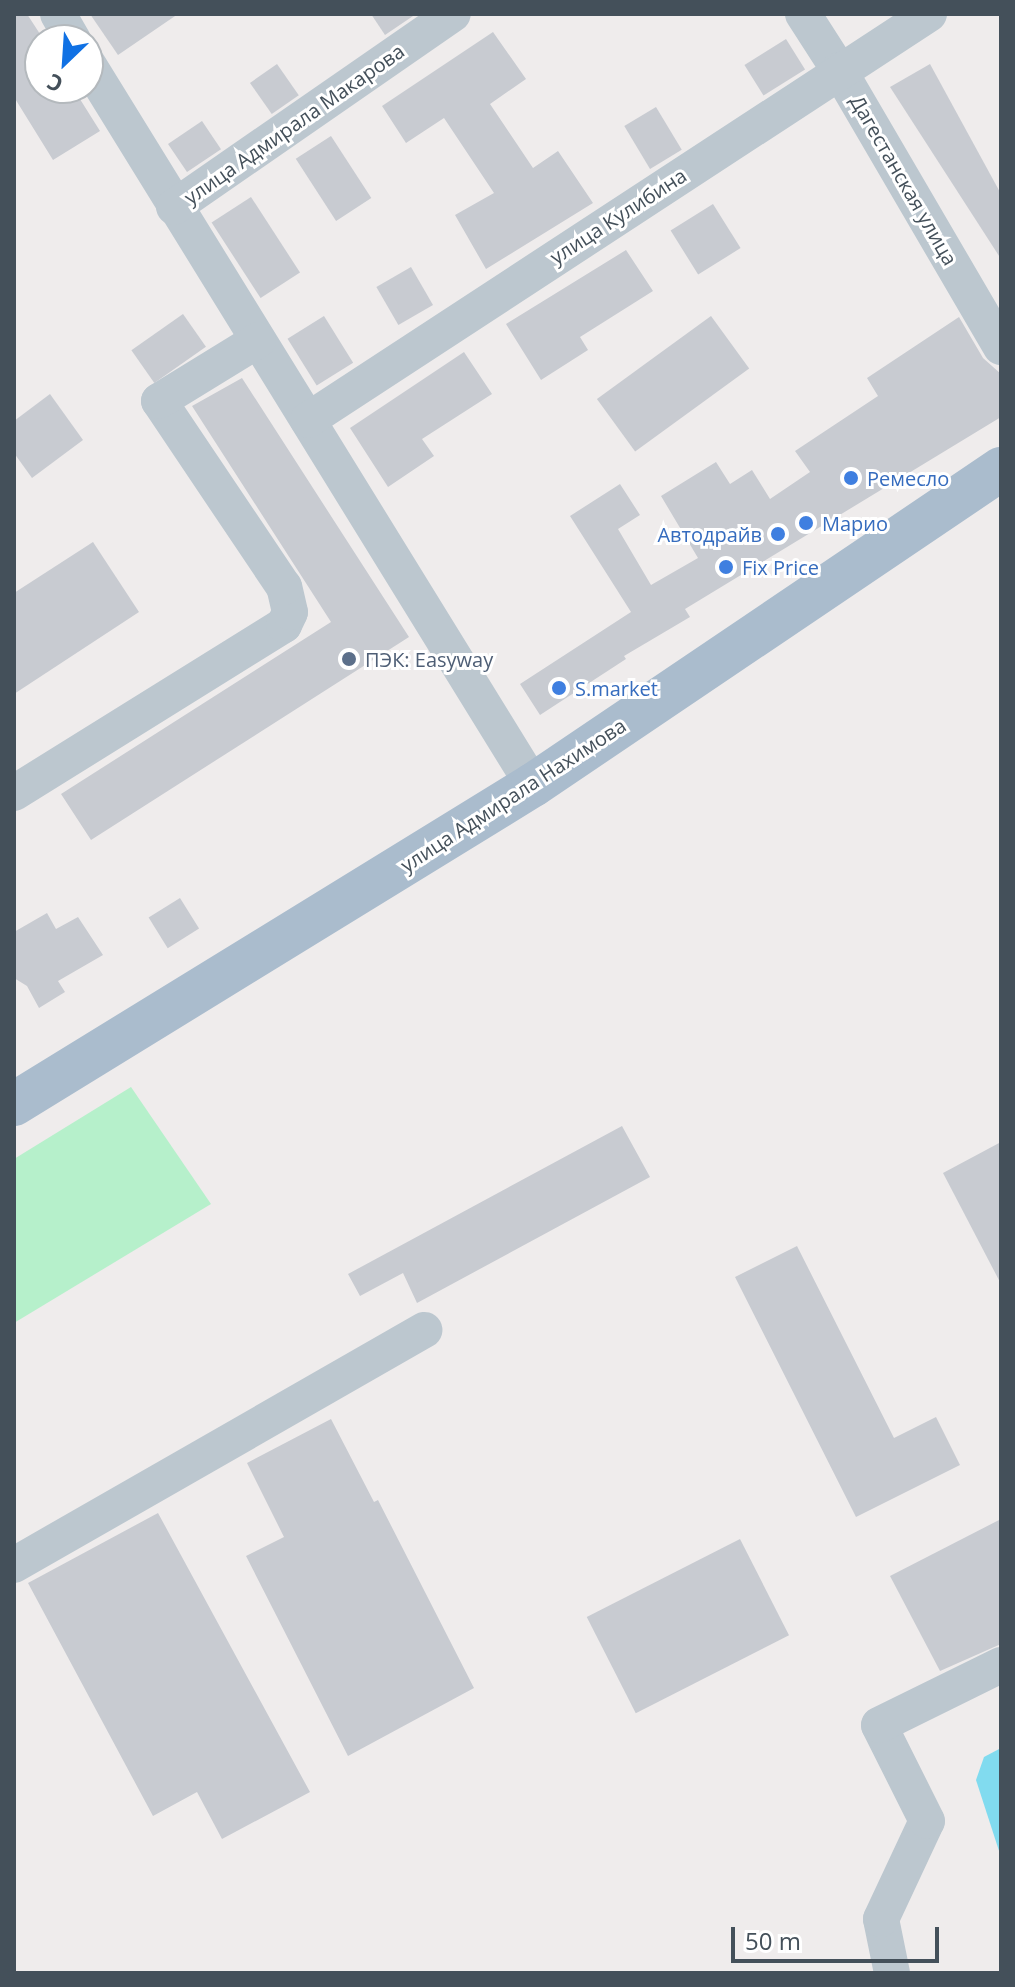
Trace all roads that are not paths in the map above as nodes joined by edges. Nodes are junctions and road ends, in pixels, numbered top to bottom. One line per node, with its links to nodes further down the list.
1 (453, 14): 6 (street, улица Адмирала Макарова)
2 (803, 14): 4 (street, Дагестанская улица)
3 (929, 14): 4 (street, улица Кулибина)
4 (839, 70): 8 (street, Дагестанская улица); 9 (street, улица Кулибина)
5 (104, 91): 6 (street)
6 (174, 207): 7 (street)
7 (258, 340): 9 (street); 12 (street)
8 (1001, 347)
9 (308, 420): 11 (street)
10 (1001, 469): 11 (main road, улица Адмирала Нахимова)
11 (533, 785): 13 (main road, улица Адмирала Нахимова)
12 (14, 793)
13 (14, 1104)
14 (424, 1330): 15 (street)
15 (14, 1565)
16 (1001, 1665): 17 (street)
17 (892, 1973)

